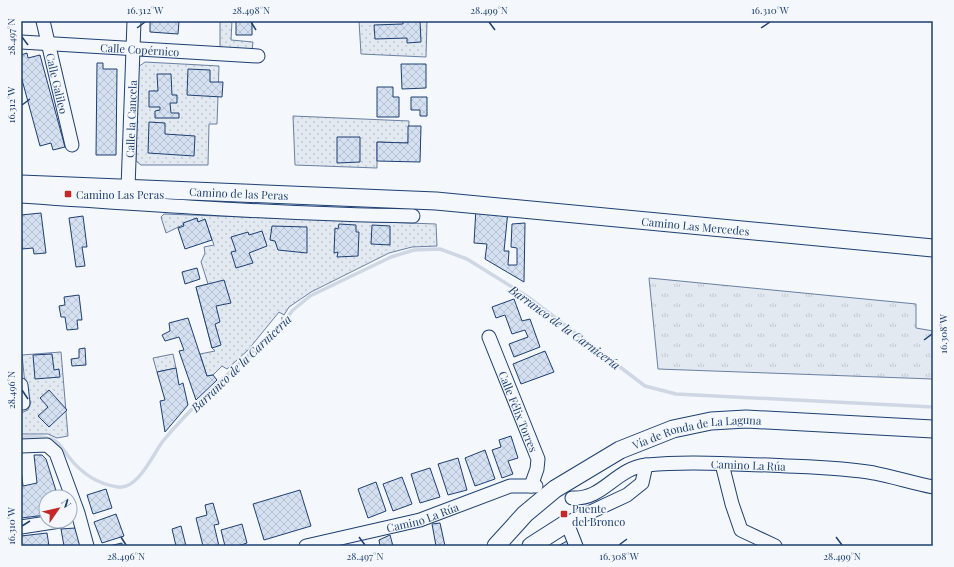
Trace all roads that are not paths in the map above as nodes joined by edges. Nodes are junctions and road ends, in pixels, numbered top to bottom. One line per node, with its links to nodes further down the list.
1 (43, 21): 4 (street, Calle Galileo)
2 (134, 21): 5 (street, Calle la Cancela)
3 (21, 42): 4 (street, Calle Copérnico)
4 (48, 44): 5 (street, Calle Copérnico); 7 (street, Calle Galileo)
5 (133, 49): 6 (street, Calle Copérnico); 9 (street, Calle la Cancela)
6 (258, 56)
7 (72, 145)
8 (21, 184): 9 (main road, Camino de las Peras)
9 (128, 188): 11 (main road, Camino de las Peras)
10 (21, 196): 12 (street)
11 (457, 202): 13 (main road, Camino Las Mercedes)
12 (413, 216)
13 (933, 248)
14 (489, 337): 21 (street, Calle Félix Torres)
15 (21, 385): 16 (street)
16 (23, 403)
17 (933, 429): 31 (main road, Vía de Ronda de La Laguna)
18 (21, 446): 23 (street)
19 (722, 464): 20 (street, Camino La Rúa); 22 (street, Camino La Rúa); 34 (street)
20 (646, 465): 24 (street, Camino La Rúa); 25 (street)
21 (533, 486): 30 (street, Camino La Rúa)
22 (933, 487)
23 (66, 489)
24 (572, 498)
25 (567, 523): 32 (main road); 33 (street)
26 (38, 524): 28 (street)
27 (78, 525): 29 (street)
28 (21, 527)
29 (87, 546)
30 (306, 546)
31 (496, 546)
32 (531, 546)
33 (576, 546)
34 (775, 546)

